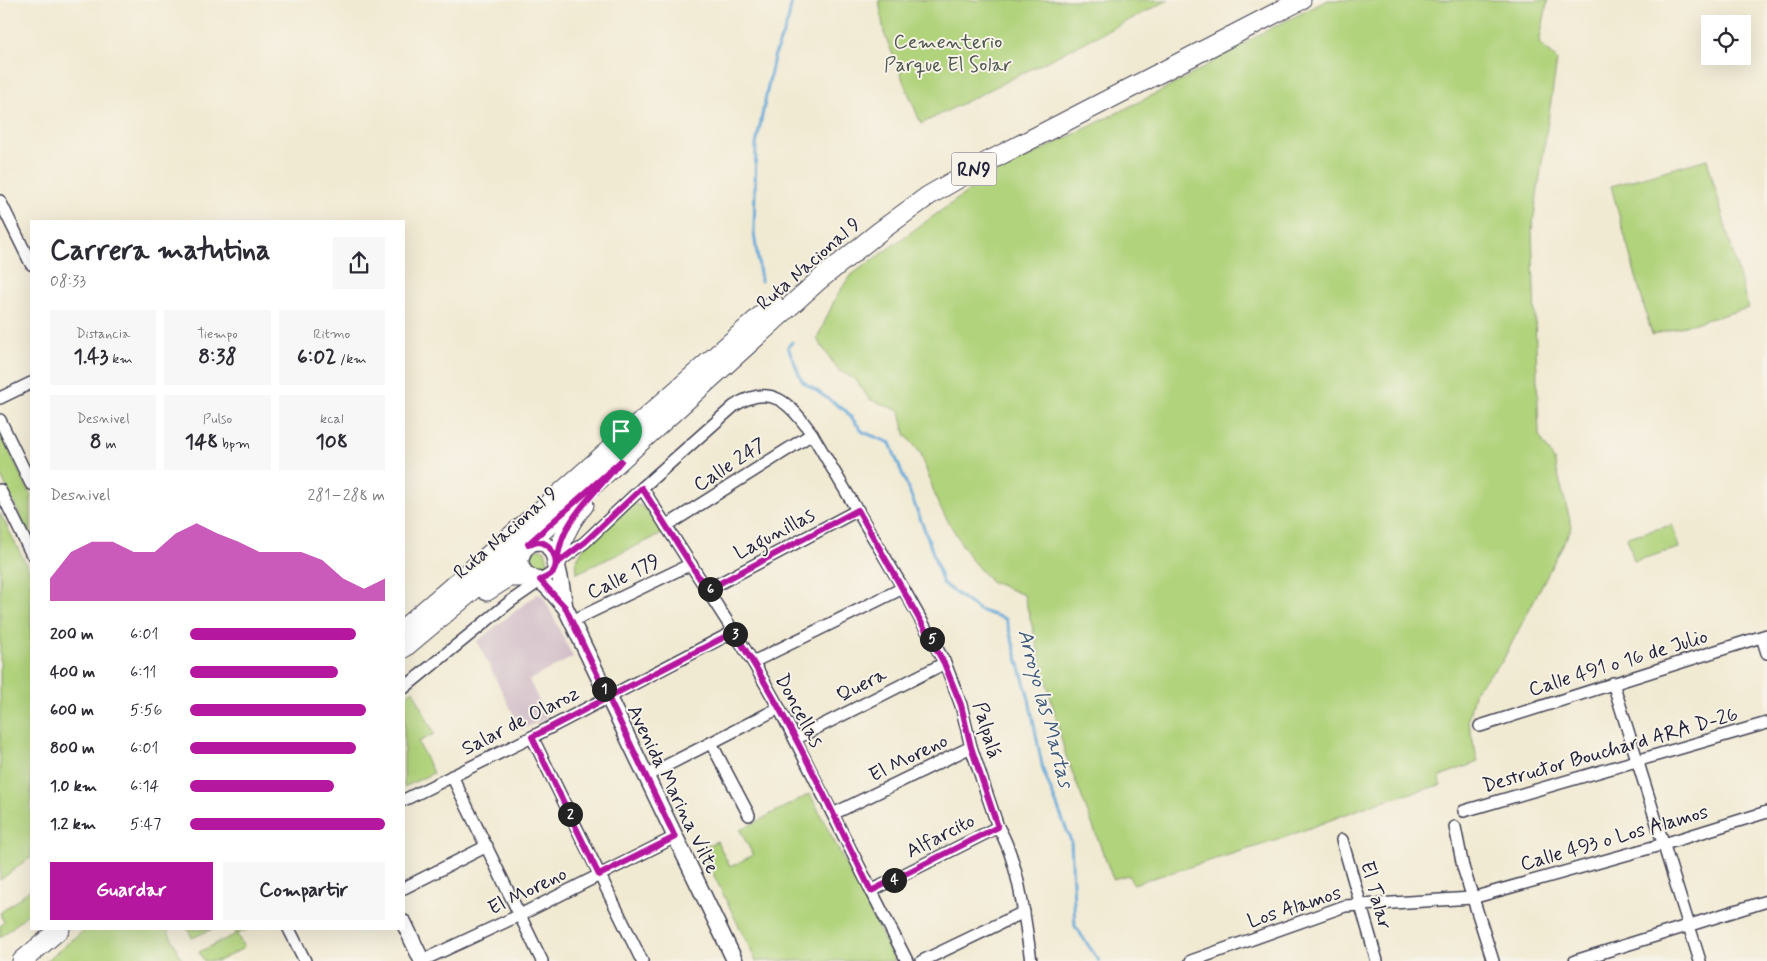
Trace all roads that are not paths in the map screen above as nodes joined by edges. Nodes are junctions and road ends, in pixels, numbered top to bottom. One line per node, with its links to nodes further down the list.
1 (1276, 0): 8 (main road, Ruta Nacional 9 / RN9)
2 (1301, 0): 10 (main road, Ruta Nacional 9 / RN9)
3 (0, 202): 4 (street)
4 (30, 262)
5 (30, 383): 6 (street)
6 (0, 398)
7 (0, 420): 11 (street)
8 (630, 431): 16 (main road); 17 (main road, Ruta Nacional 9 / RN9)
9 (812, 434): 12 (street, Palpalá); 14 (street, Palpalá); 15 (street, Calle 247)
10 (621, 461): 16 (main road, Ruta Nacional 9 / RN9); 19 (main road)
11 (30, 482)
12 (642, 488): 15 (street, Doncellas); 19 (street)
13 (0, 490): 18 (street)
14 (858, 510): 22 (street, Palpalá); 23 (street, Lagunillas)
15 (666, 526): 20 (street, Doncellas)
16 (528, 544): 17 (main road); 19 (street, Avenida Marina Vilte); 21 (street); 30 (main road, Ruta Nacional 9 / RN9)
17 (495, 550): 27 (main road, Ruta Nacional 9 / RN9)
18 (30, 551)
19 (556, 564): 21 (street); 25 (street, Avenida Marina Vilte)
20 (691, 564): 23 (street, Doncellas); 26 (street, Calle 179)
21 (527, 574): 24 (street); 24 (street); 25 (street, Avenida Marina Vilte); 31 (main road)
22 (903, 588): 33 (street); 34 (street, Palpalá)
23 (707, 590): 28 (street, Doncellas)
24 (511, 601): 36 (street)
25 (565, 607): 26 (street, Avenida Marina Vilte)
26 (572, 621): 37 (street, Avenida Marina Vilte)
27 (405, 627)
28 (734, 632): 33 (street, Doncellas); 37 (street, Salar de Olaroz)
29 (1765, 636): 32 (street); 35 (street, Calle 491 o 16 de Julio)
30 (405, 647)
31 (405, 652)
32 (1767, 653)
33 (753, 662): 38 (street, Doncellas)
34 (944, 663): 42 (street, Quera); 44 (street, Palpalá)
35 (1612, 683): 40 (street, Calle 491 o 16 de Julio); 45 (street)
36 (405, 687)
37 (608, 697): 41 (street, Salar de Olaroz); 47 (street, Avenida Marina Vilte)
38 (779, 708): 42 (street, Doncellas); 43 (street)
39 (1767, 723): 45 (street, Destructor Bouchard ARA D-26)
40 (1480, 726)
41 (532, 737): 46 (street, Salar de Olaroz); 59 (street)
42 (795, 739): 51 (street, Doncellas)
43 (711, 743): 47 (street); 52 (street)
44 (971, 747): 51 (street, El Moreno); 53 (street, Palpalá)
45 (1637, 761): 49 (street, Destructor Bouchard ARA D-26); 57 (street)
46 (452, 776): 48 (street, Salar de Olaroz); 58 (street)
47 (646, 776): 55 (street, Avenida Marina Vilte)
48 (405, 800)
49 (1464, 812)
50 (1767, 812): 57 (street, Calle 493 o Los Alamos)
51 (833, 814): 61 (street, Doncellas)
52 (749, 816)
53 (998, 827): 61 (street, Alfarcito); 65 (street, Palpalá)
54 (1454, 827): 62 (street)
55 (675, 837): 59 (street, El Moreno); 71 (street, Avenida Marina Vilte)
56 (1342, 840): 64 (street, El Talar)
57 (1664, 844): 62 (street, Calle 493 o Los Alamos); 68 (street)
58 (486, 846): 60 (street); 66 (street)
59 (599, 875): 66 (street, El Moreno); 76 (street)
60 (405, 887)
61 (871, 891): 77 (street, Doncellas)
62 (1472, 898): 64 (street, Los Alamos); 82 (street)
63 (1767, 901): 68 (street)
64 (1360, 904): 80 (street, Los Alamos); 81 (street, El Talar)
65 (1024, 912): 78 (street); 79 (street, Palpalá)
66 (520, 915): 74 (street, El Moreno); 75 (street)
67 (405, 925): 74 (street)
68 (1689, 926): 83 (street); 84 (street)
69 (59, 930): 72 (main road)
70 (290, 930): 73 (street)
71 (732, 960)
72 (22, 961)
73 (305, 961)
74 (422, 961)
75 (542, 961)
76 (642, 961)
77 (907, 961)
78 (922, 961)
79 (1031, 961)
80 (1191, 961)
81 (1376, 961)
82 (1493, 961)
83 (1575, 961)
84 (1700, 961)

